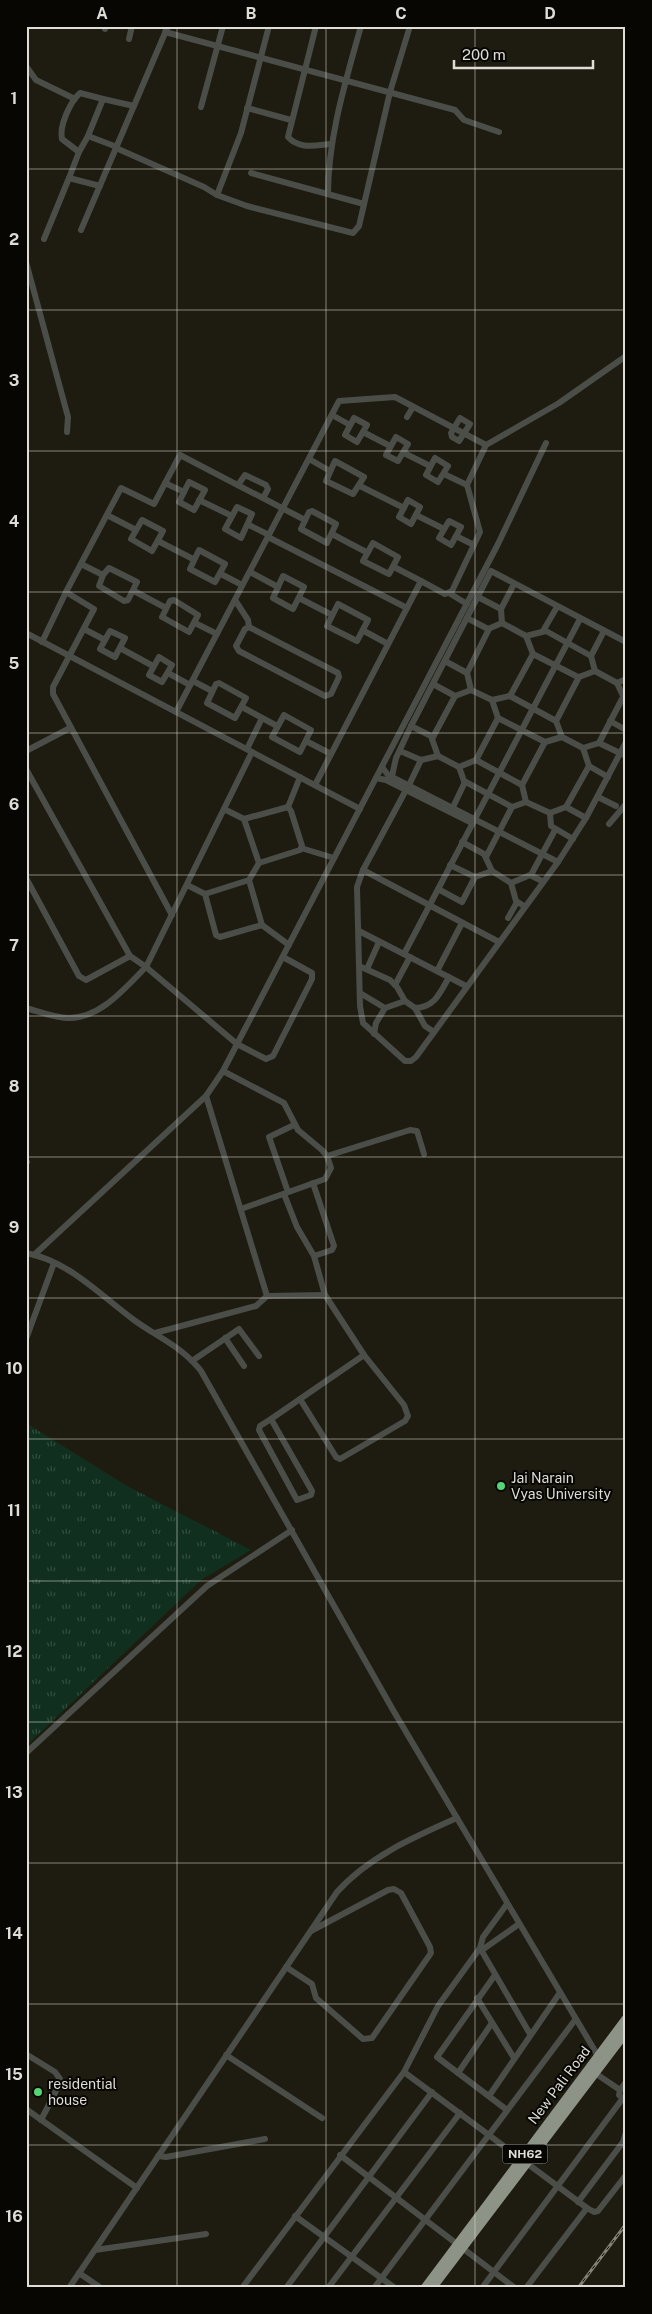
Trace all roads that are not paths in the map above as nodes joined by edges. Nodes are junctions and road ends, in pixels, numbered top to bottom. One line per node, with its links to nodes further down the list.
1 (132, 26): 8 (street)
2 (223, 26): 9 (street)
3 (269, 26): 10 (street)
4 (316, 26): 12 (street)
5 (361, 26): 13 (street)
6 (410, 26): 14 (street)
7 (167, 29): 9 (street); 17 (street)
8 (129, 39)
9 (218, 46): 10 (street); 18 (street)
10 (260, 58): 12 (street); 19 (street)
11 (26, 66): 15 (street)
12 (304, 69): 13 (street); 20 (street)
13 (346, 80): 14 (street); 23 (street)
14 (390, 92): 21 (street); 31 (street)
15 (75, 98): 16 (street); 25 (street)
16 (102, 99): 17 (street); 22 (street)
17 (134, 106): 24 (street)
18 (201, 107)
19 (247, 108): 20 (street); 30 (street)
20 (291, 120): 23 (street)
21 (499, 132)
22 (88, 136): 24 (street); 25 (street)
23 (332, 144): 29 (street)
24 (116, 148): 28 (street); 30 (street)
25 (78, 152): 27 (street)
26 (252, 174): 29 (street)
27 (69, 178): 28 (street); 33 (street)
28 (100, 186): 32 (street)
29 (328, 194): 31 (street)
30 (218, 195): 31 (street)
31 (364, 204)
32 (81, 230)
33 (44, 239)
34 (26, 262): 41 (street)
35 (626, 356): 45 (street)
36 (413, 407): 37 (street); 38 (street); 40 (street)
37 (332, 415): 39 (street); 48 (street)
38 (407, 417)
39 (350, 425): 42 (street); 42 (street)
40 (453, 428): 43 (street); 43 (street)
41 (67, 432)
42 (363, 432): 46 (street)
43 (465, 434): 45 (street)
44 (546, 443): 90 (street)
45 (486, 445): 54 (street)
46 (390, 446): 47 (street); 47 (street)
47 (404, 452): 49 (street)
48 (309, 459): 50 (street); 59 (street)
49 (430, 466): 51 (street); 51 (street)
50 (330, 471): 55 (street); 55 (street)
51 (444, 474): 54 (street)
52 (165, 483): 53 (street); 56 (street); 62 (street)
53 (238, 485): 57 (street); 57 (street)
54 (467, 485): 72 (street)
55 (360, 486): 60 (street)
56 (184, 492): 58 (street); 58 (street)
57 (263, 498): 59 (street)
58 (200, 500): 63 (street)
59 (282, 508): 64 (street); 69 (street)
60 (404, 508): 61 (street); 61 (street)
61 (416, 514): 66 (street)
62 (107, 515): 67 (street); 75 (street)
63 (232, 516): 65 (street); 65 (street)
64 (305, 520): 68 (street); 68 (street)
65 (249, 525): 69 (street)
66 (444, 529): 70 (street); 70 (street)
67 (136, 530): 71 (street); 71 (street)
68 (332, 534): 73 (street)
69 (268, 536): 77 (street); 93 (street)
70 (456, 536): 72 (street)
71 (158, 541): 74 (street)
72 (474, 544): 86 (street)
73 (366, 552): 76 (street); 76 (street)
74 (193, 559): 78 (street); 78 (street)
75 (81, 564): 79 (street); 85 (street)
76 (394, 567): 80 (street)
77 (250, 572): 82 (street); 83 (street)
78 (221, 574): 82 (street)
79 (103, 575): 84 (street); 84 (street)
80 (421, 581): 86 (street); 93 (street)
81 (514, 584): 87 (street); 91 (street); 94 (street)
82 (242, 585): 89 (street)
83 (278, 587): 88 (street); 88 (street)
84 (134, 591): 92 (street)
85 (66, 592): 101 (street); 110 (street)
86 (449, 594): 90 (street)
87 (478, 597): 94 (street); 96 (street)
88 (299, 598): 95 (street)
89 (235, 600): 100 (street); 107 (street)
90 (467, 604): 163 (street)
91 (558, 607): 97 (street); 104 (street)
92 (166, 608): 98 (street); 98 (street)
93 (407, 608): 113 (street)
94 (500, 609): 99 (street)
95 (332, 615): 103 (street); 103 (street)
96 (467, 618): 102 (street); 118 (street)
97 (580, 619): 105 (street); 111 (street)
98 (195, 623): 107 (street)
99 (502, 623): 102 (street); 108 (street)
100 (249, 628): 100 (street)
101 (84, 629): 109 (street); 117 (street)
102 (489, 629): 123 (street)
103 (364, 631): 113 (street)
104 (543, 631): 108 (street); 111 (street)
105 (604, 631): 112 (street); 116 (street)
106 (26, 634): 110 (street)
107 (217, 634): 126 (street)
108 (526, 636): 115 (street)
109 (105, 640): 114 (street); 114 (street)
110 (42, 642): 117 (street)
111 (567, 642): 116 (street); 119 (street)
112 (626, 642)
113 (388, 644): 157 (street)
114 (120, 648): 120 (street)
115 (533, 654): 119 (street); 132 (street)
116 (591, 656): 121 (street)
117 (70, 657): 137 (street); 144 (street)
118 (445, 661): 123 (street); 128 (street)
119 (555, 665): 124 (street); 136 (street)
120 (153, 666): 122 (street); 122 (street)
121 (595, 671): 124 (street); 127 (street)
122 (168, 673): 126 (street)
123 (467, 673): 129 (street)
124 (579, 677): 140 (street)
125 (626, 679): 127 (street)
126 (191, 683): 130 (street); 137 (street)
127 (617, 683): 134 (street)
128 (433, 684): 131 (street); 143 (street)
129 (471, 690): 131 (street); 133 (street)
130 (212, 691): 135 (street); 135 (street)
131 (455, 696): 148 (street)
132 (510, 696): 133 (street); 136 (street)
133 (492, 700): 139 (street)
134 (624, 700): 141 (street)
135 (242, 707): 138 (street)
136 (533, 707): 140 (street); 145 (street)
137 (176, 712): 155 (street)
138 (262, 718): 142 (street); 155 (street)
139 (498, 718): 145 (street); 161 (street)
140 (556, 720): 147 (street)
141 (610, 721): 146 (street); 152 (street)
142 (277, 726): 149 (street); 149 (street)
143 (411, 726): 148 (street); 156 (street)
144 (70, 728): 154 (street); 216 (street)
145 (521, 730): 150 (street); 166 (street)
146 (626, 730)
147 (562, 738): 150 (street); 153 (street)
148 (432, 740): 159 (street)
149 (306, 741): 157 (street)
150 (546, 742): 173 (street)
151 (626, 742): 158 (street)
152 (600, 743): 153 (street); 158 (street)
153 (583, 748): 162 (street)
154 (26, 751)
155 (249, 751): 169 (street); 184 (street)
156 (400, 751): 160 (street); 167 (street)
157 (331, 754): 172 (street)
158 (623, 754): 168 (street)
159 (438, 756): 160 (street); 164 (street)
160 (422, 760): 174 (street)
161 (476, 760): 164 (street); 166 (street)
162 (589, 766): 168 (street); 183 (street)
163 (382, 767): 167 (street); 170 (street)
164 (460, 767): 171 (street)
165 (26, 769): 224 (street)
166 (499, 772): 173 (street); 175 (street)
167 (392, 776): 174 (street)
168 (608, 777): 176 (street)
169 (300, 778): 172 (street); 180 (street)
170 (376, 778): 174 (street); 185 (street)
171 (465, 782): 175 (street); 181 (street)
172 (315, 785): 185 (street)
173 (522, 785): 177 (street)
174 (408, 788): 181 (street); 189 (street); 202 (street)
175 (487, 794): 182 (street); 189 (street)
176 (598, 797): 179 (street); 187 (street)
177 (526, 802): 182 (street); 186 (street)
178 (626, 804): 190 (street)
179 (616, 806)
180 (288, 807): 188 (street); 195 (street)
181 (453, 807): 189 (street)
182 (512, 807): 192 (street)
183 (566, 808): 186 (street); 187 (street)
184 (224, 809): 188 (street); 210 (street)
185 (360, 809): 198 (street)
186 (550, 813): 191 (street)
187 (586, 818): 193 (street)
188 (244, 819): 200 (street)
189 (473, 821): 192 (street); 194 (street)
190 (609, 824)
191 (555, 830): 193 (street); 196 (street)
192 (499, 832): 196 (street); 197 (street)
193 (573, 839): 199 (street)
194 (462, 842): 197 (street); 201 (street)
195 (301, 848): 198 (street); 200 (street)
196 (543, 853): 199 (street); 204 (street)
197 (486, 856): 203 (street)
198 (334, 858): 223 (street)
199 (558, 862): 208 (street)
200 (259, 863): 207 (street)
201 (450, 865): 205 (street); 211 (street)
202 (363, 870): 214 (street); 220 (street)
203 (492, 871): 205 (street); 209 (street)
204 (531, 875): 208 (street); 209 (street)
205 (475, 877): 211 (street)
206 (26, 878): 224 (street)
207 (249, 880): 212 (street); 219 (street)
208 (542, 881): 215 (street)
209 (512, 883): 213 (street)
210 (187, 885): 212 (street); 216 (street)
211 (438, 889): 214 (street)
212 (205, 894): 219 (street)
213 (517, 902): 215 (street); 217 (street)
214 (429, 906): 218 (street); 225 (street)
215 (524, 906): 222 (street)
216 (172, 915): 228 (street)
217 (508, 918)
218 (462, 923): 222 (street); 230 (street)
219 (262, 925): 223 (street)
220 (359, 931): 221 (street); 227 (street)
221 (379, 942): 225 (street); 229 (street)
222 (498, 942): 233 (street)
223 (289, 945): 226 (street)
224 (130, 956): 228 (street)
225 (407, 956): 230 (street); 232 (street)
226 (283, 957): 241 (street); 241 (street)
227 (359, 966): 229 (street); 234 (street)
228 (146, 968): 236 (street); 241 (street)
229 (366, 969): 232 (street)
230 (437, 971): 231 (street)
231 (449, 977): 233 (street); 238 (street)
232 (395, 985): 235 (street)
233 (466, 986): 239 (street)
234 (360, 993): 237 (street); 240 (street)
235 (405, 1001): 237 (street); 238 (street)
236 (26, 1008)
237 (385, 1008): 240 (street)
238 (415, 1008): 239 (street)
239 (434, 1032): 240 (street)
240 (374, 1034)
241 (237, 1044): 242 (street)
242 (223, 1071): 243 (street); 244 (street)
243 (206, 1096): 249 (street); 251 (street)
244 (294, 1125): 246 (street); 248 (street)
245 (424, 1154): 246 (street)
246 (327, 1156): 247 (street)
247 (313, 1183): 248 (street); 252 (street)
248 (286, 1193): 249 (street); 252 (street)
249 (241, 1209): 255 (street)
250 (26, 1253): 251 (street)
251 (34, 1255): 253 (street)
252 (314, 1256): 254 (street)
253 (54, 1263): 256 (street); 257 (street)
254 (325, 1295): 255 (street); 260 (street)
255 (267, 1296): 257 (street)
256 (29, 1325): 259 (street)
257 (155, 1333): 262 (street)
258 (225, 1338): 261 (street); 262 (street); 263 (street)
259 (26, 1339)
260 (364, 1355): 264 (street); 264 (street)
261 (259, 1356)
262 (192, 1361): 266 (street)
263 (244, 1366)
264 (300, 1399): 265 (street)
265 (271, 1419): 265 (street)
266 (292, 1530): 267 (street); 268 (street)
267 (26, 1753)
268 (457, 1818): 269 (street); 271 (street)
269 (507, 1904): 270 (street); 272 (street)
270 (519, 1924): 272 (street); 275 (street)
271 (310, 1931): 273 (street); 273 (street)
272 (481, 1949): 274 (street); 286 (street)
273 (286, 1966): 283 (street)
274 (495, 1975): 276 (street); 281 (street)
275 (559, 1994): 278 (street); 281 (street)
276 (476, 1998): 279 (street); 287 (street)
277 (626, 2019): 284 (highway, New Pali Road / NH62)
278 (575, 2020): 284 (street); 295 (street)
279 (492, 2022): 285 (street); 287 (street)
280 (626, 2032): 288 (highway, New Pali Road / NH62)
281 (530, 2034): 285 (street)
282 (26, 2054): 298 (street)
283 (226, 2055): 297 (street); 303 (street)
284 (598, 2056): 304 (highway, New Pali Road / NH62)
285 (514, 2058): 292 (street)
286 (404, 2072): 291 (street); 302 (street)
287 (458, 2073): 292 (street)
288 (595, 2073): 290 (street); 304 (highway, New Pali Road / NH62)
289 (626, 2082): 290 (street)
290 (620, 2090): 293 (street)
291 (432, 2092): 296 (street); 306 (street)
292 (489, 2096): 295 (street)
293 (624, 2100): 307 (street)
294 (26, 2109): 298 (street)
295 (507, 2110): 300 (street)
296 (460, 2113): 300 (street); 309 (street)
297 (322, 2118)
298 (41, 2120): 308 (street)
299 (626, 2132): 310 (street)
300 (489, 2134): 304 (street); 313 (street)
301 (265, 2139): 303 (street)
302 (340, 2155): 306 (street); 312 (street)
303 (158, 2156): 308 (street)
304 (524, 2161): 307 (street); 316 (highway, New Pali Road / NH62)
305 (626, 2175): 311 (street)
306 (368, 2177): 309 (street); 315 (street)
307 (558, 2186): 310 (street); 319 (street)
308 (137, 2188): 317 (street)
309 (397, 2199): 313 (street); 318 (street)
310 (578, 2202): 311 (street)
311 (587, 2208): 333 (street)
312 (295, 2216): 315 (street); 324 (street)
313 (424, 2220): 316 (street); 321 (street)
314 (206, 2234): 317 (street)
315 (325, 2236): 318 (street); 325 (street)
316 (460, 2247): 319 (street); 329 (highway, New Pali Road / NH62); 330 (highway, New Pali Road / NH62)
317 (95, 2250): 320 (street)
318 (351, 2256): 321 (street); 326 (street)
319 (494, 2271): 331 (street); 332 (street)
320 (79, 2273): 322 (street); 323 (street)
321 (382, 2277): 327 (street); 328 (street)
322 (69, 2288)
323 (101, 2288)
324 (242, 2288)
325 (286, 2288)
326 (328, 2288)
327 (374, 2288)
328 (395, 2288)
329 (425, 2288)
330 (432, 2288)
331 (482, 2288)
332 (515, 2288)
333 (526, 2288)

